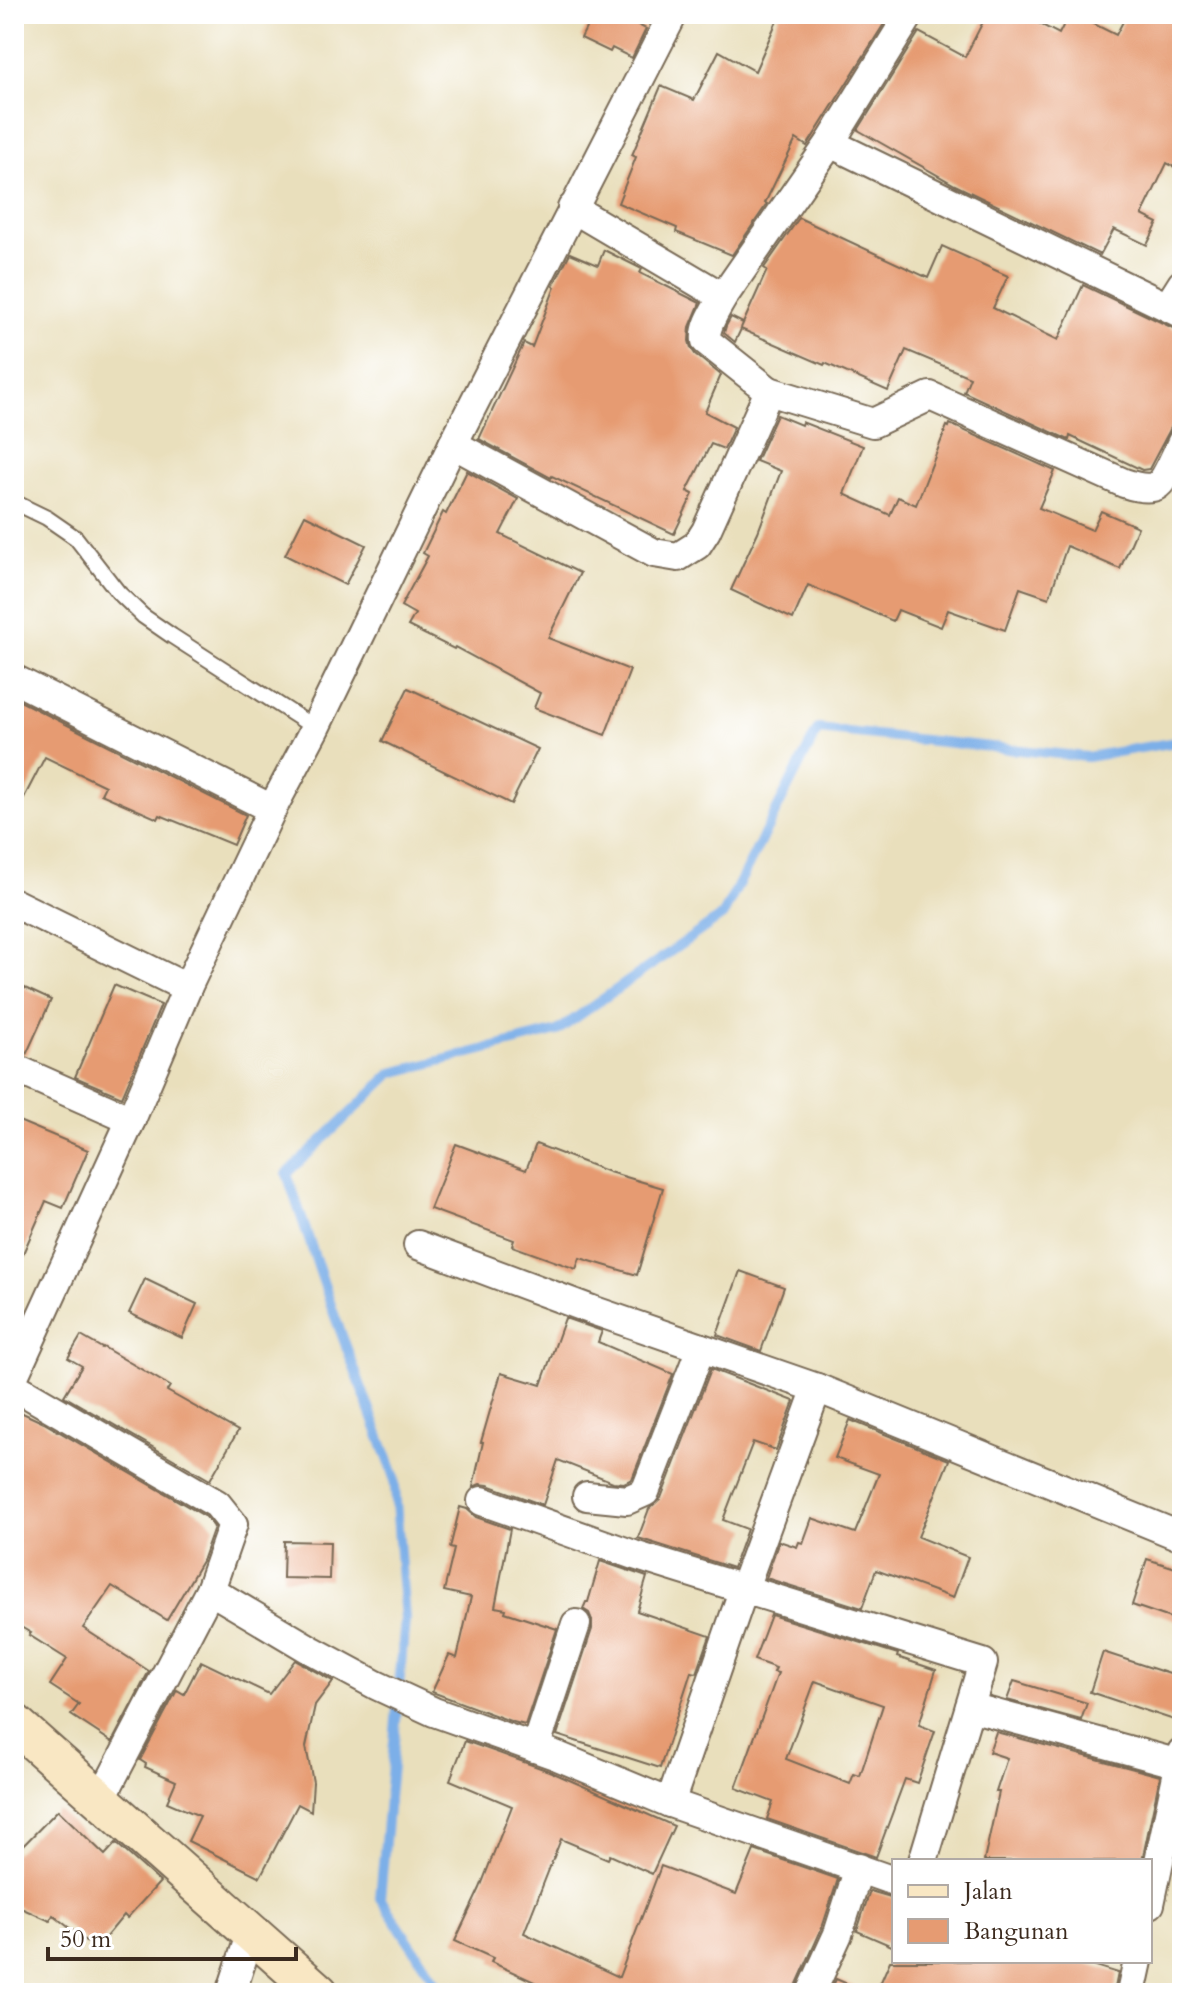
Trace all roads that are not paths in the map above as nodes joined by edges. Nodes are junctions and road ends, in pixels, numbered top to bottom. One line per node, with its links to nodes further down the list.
1 (673, 14): 4 (street)
2 (910, 14): 3 (street)
3 (830, 143): 5 (street); 6 (street)
4 (572, 208): 5 (street); 9 (street)
5 (723, 297): 7 (street)
6 (1177, 301)
7 (769, 391): 8 (street); 9 (street)
8 (1182, 442)
9 (453, 444): 12 (street)
10 (14, 502): 12 (lane)
11 (14, 679): 13 (street)
12 (315, 728): 13 (street)
13 (272, 809): 15 (street)
14 (14, 903): 15 (street)
15 (187, 988): 17 (street)
16 (14, 1068): 17 (street)
17 (131, 1120): 19 (street)
18 (418, 1245): 20 (street)
19 (23, 1332): 21 (street)
20 (701, 1348): 23 (street); 24 (street)
21 (14, 1376)
22 (14, 1386): 28 (street)
23 (817, 1388): 26 (street); 27 (street)
24 (587, 1496)
25 (482, 1501): 27 (street)
26 (1182, 1537)
27 (744, 1588): 30 (street); 35 (street)
28 (210, 1590): 32 (street); 34 (street)
29 (576, 1624): 32 (street)
30 (970, 1707): 33 (street); 36 (street)
31 (14, 1723): 34 (main road)
32 (535, 1748): 35 (street)
33 (1181, 1758): 39 (street)
34 (101, 1799): 40 (main road)
35 (670, 1803): 37 (street)
36 (924, 1859)
37 (859, 1868): 38 (street); 44 (street)
38 (892, 1880)
39 (1152, 1895)
40 (251, 1932): 42 (street); 43 (main road)
41 (1138, 1963): 45 (street)
42 (231, 1993)
43 (319, 1993)
44 (811, 1993)
45 (1131, 1993)

